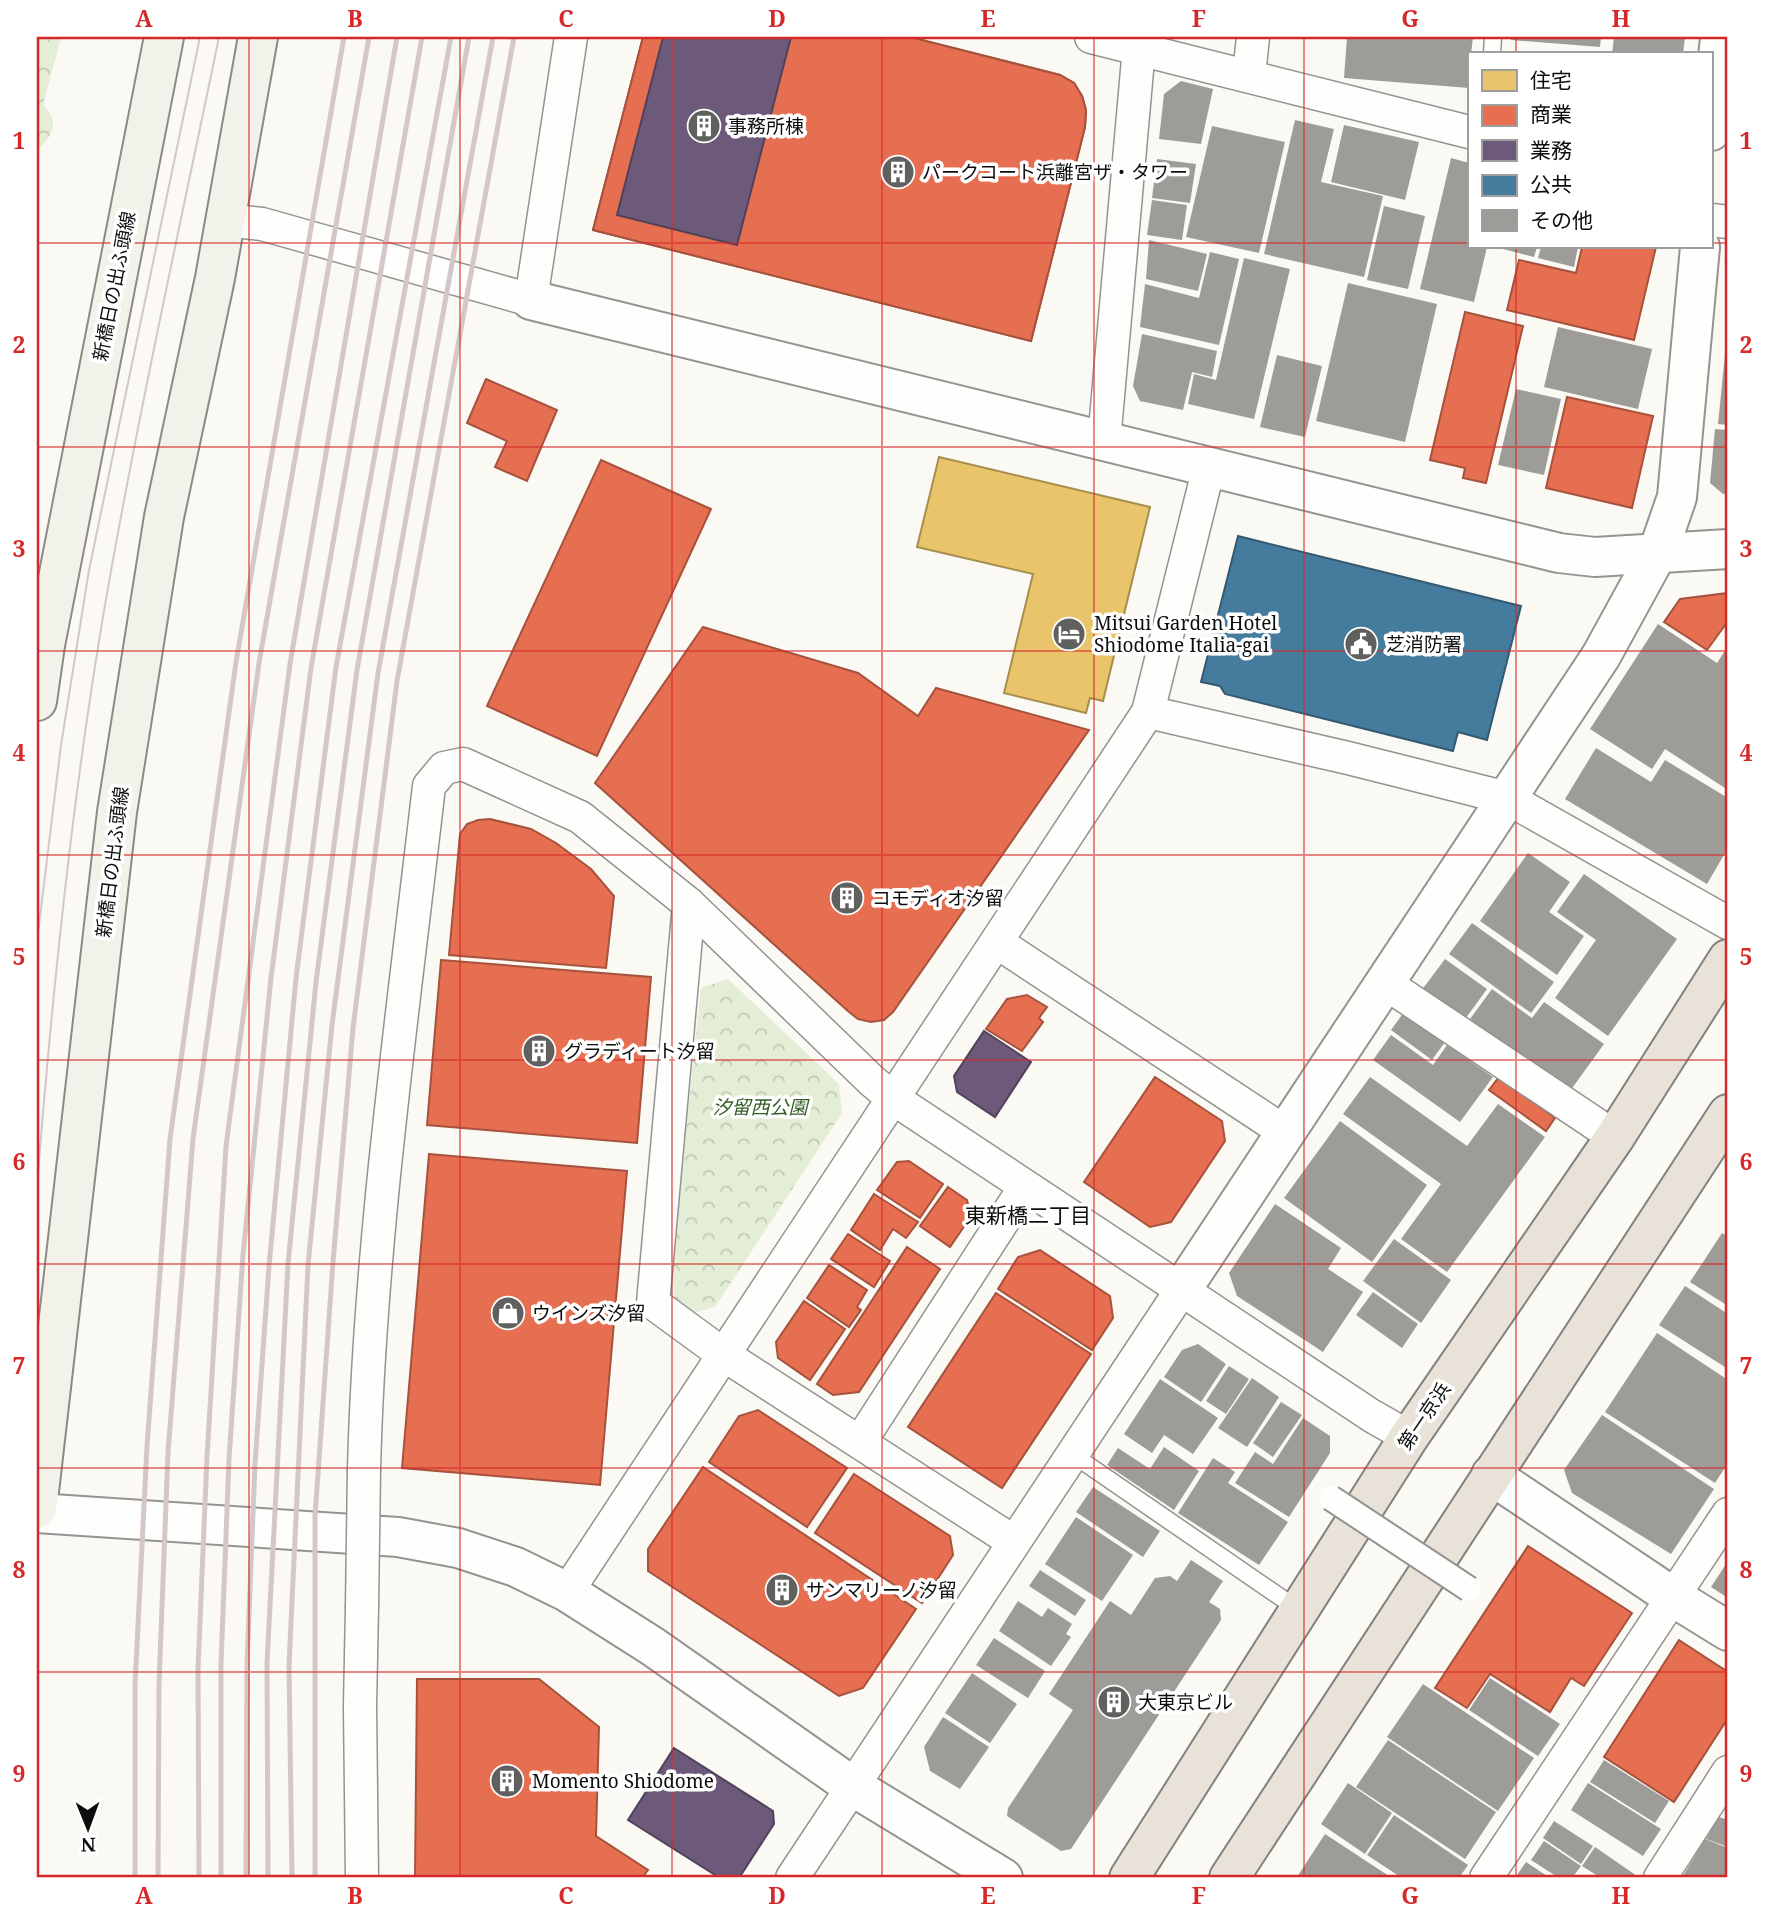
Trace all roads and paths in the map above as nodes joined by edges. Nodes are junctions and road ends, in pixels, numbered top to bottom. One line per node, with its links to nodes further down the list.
1 (164, 37): 18 (main road, 新橋日の出ふ頭線)
2 (258, 37): 11 (main road, 新橋日の出ふ頭線)
3 (571, 37): 13 (street)
4 (1091, 37): 7 (street)
5 (1253, 37): 8 (street)
6 (1720, 37): 9 (street)
7 (1139, 48): 8 (street); 14 (street)
8 (1249, 75): 10 (street)
9 (1712, 121)
10 (1468, 132)
11 (225, 220): 13 (street); 38 (main road, 新橋日の出ふ頭線)
12 (1700, 248): 17 (street)
13 (531, 300): 14 (street)
14 (1104, 441): 15 (street)
15 (1209, 467): 17 (street); 19 (street)
16 (1728, 549): 17 (street)
17 (1658, 552): 20 (street)
18 (37, 701)
19 (1148, 712): 20 (street); 23 (street)
20 (1507, 798): 22 (street); 25 (street)
21 (689, 904): 26 (street); 32 (street); 48 (street, bridge)
22 (1728, 923)
23 (998, 943): 26 (street); 28 (street)
24 (1728, 959): 29 (highway, 第一京浜)
25 (1385, 983): 28 (street); 29 (street)
26 (894, 1099): 30 (street); 32 (street)
27 (1728, 1114): 36 (highway)
28 (1285, 1132): 31 (street)
29 (1615, 1137): 33 (highway, 第一京浜)
30 (1025, 1187): 31 (street); 34 (street)
31 (1182, 1289): 33 (street); 35 (street)
32 (724, 1355): 34 (street); 42 (street)
33 (1409, 1437): 44 (highway, 第一京浜)
34 (860, 1442): 40 (street)
35 (1072, 1454): 40 (street); 44 (lane)
36 (1492, 1475): 43 (street); 52 (highway)
37 (1331, 1498): 41 (street, bridge)
38 (37, 1511): 42 (street)
39 (1728, 1514): 43 (street)
40 (1014, 1542): 47 (street)
41 (1469, 1588)
42 (567, 1592): 47 (street)
43 (1673, 1597): 45 (street); 53 (street)
44 (1299, 1610): 51 (highway, 第一京浜)
45 (1728, 1631)
46 (1728, 1772): 54 (street)
47 (852, 1786): 49 (street); 50 (street)
48 (362, 1878)
49 (792, 1878)
50 (1003, 1878)
51 (1129, 1878)
52 (1229, 1878)
53 (1486, 1878)
54 (1660, 1878)

